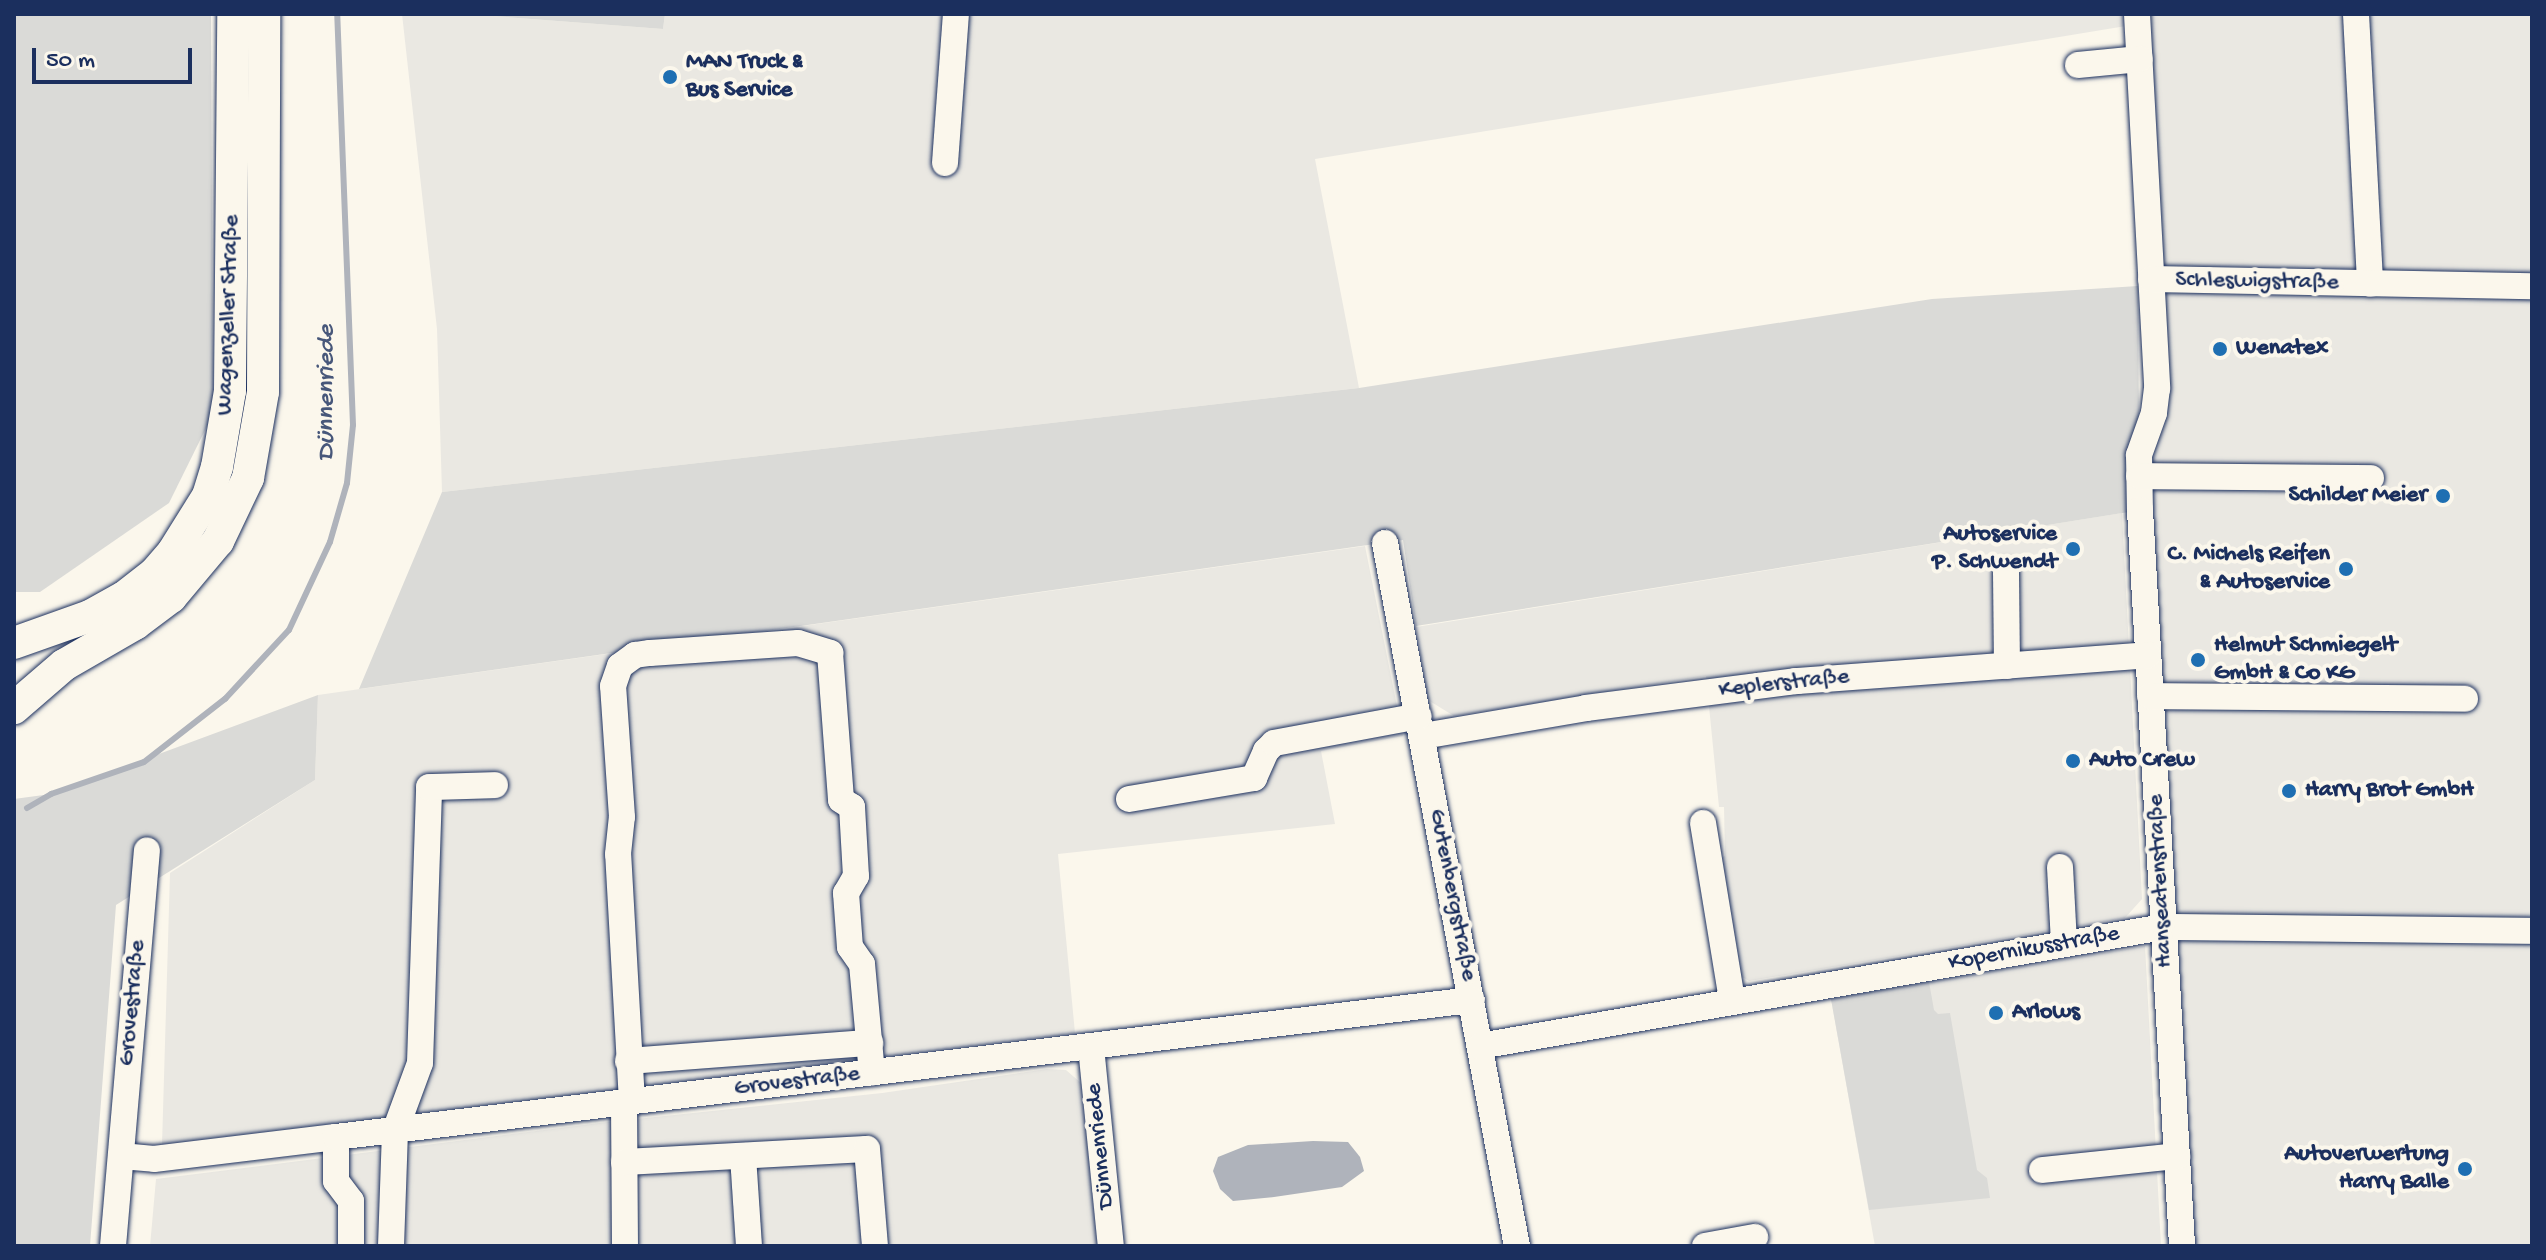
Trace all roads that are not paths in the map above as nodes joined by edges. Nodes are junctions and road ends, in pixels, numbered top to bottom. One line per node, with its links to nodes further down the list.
1 (233, 14): 16 (main road, Wagenzeller Straße)
2 (264, 14): 20 (main road)
3 (956, 14): 8 (street)
4 (2137, 14): 6 (street, Schleswigstraße)
5 (2356, 14): 10 (street)
6 (2140, 59): 7 (street); 9 (street, Schleswigstraße)
7 (2078, 65)
8 (945, 163)
9 (2151, 279): 10 (street, Schleswigstraße); 12 (street, Hanseatenstraße)
10 (2370, 284): 11 (street, Schleswigstraße)
11 (2532, 286)
12 (2139, 476): 13 (street); 19 (street, Hanseatenstraße)
13 (2371, 478)
14 (1385, 543): 26 (street, Gutenbergstraße)
15 (2006, 572): 21 (street)
16 (51, 630): 17 (main road); 18 (main road)
17 (14, 634)
18 (14, 643)
19 (2148, 655): 21 (street, Keplerstraße); 23 (street, Hanseatenstraße)
20 (64, 665): 22 (main road); 25 (main road)
21 (2007, 666): 26 (street, Keplerstraße)
22 (14, 679)
23 (2150, 696): 24 (street); 32 (street, Hanseatenstraße)
24 (2465, 699)
25 (14, 708)
26 (1421, 726): 28 (street, Keplerstraße); 35 (street, Gutenbergstraße)
27 (495, 785): 43 (street)
28 (1129, 799)
29 (1703, 823): 36 (street)
30 (147, 850): 45 (street, Grovestraße)
31 (2060, 867): 34 (street)
32 (2163, 927): 33 (street, Kopernikusstraße); 34 (street, Kopernikusstraße); 47 (street, Hanseatenstraße)
33 (2532, 931)
34 (2064, 944): 36 (street, Kopernikusstraße)
35 (1472, 1000): 38 (street, Gutenbergstraße); 39 (street, Grovestraße)
36 (1732, 1001): 38 (street, Kopernikusstraße)
37 (870, 1043): 40 (street); 40 (street); 41 (street)
38 (1480, 1046): 58 (street, Gutenbergstraße)
39 (1091, 1047): 41 (street, Grovestraße); 57 (street, Dünnenriede)
40 (628, 1061): 42 (street)
41 (872, 1073): 42 (street, Grovestraße)
42 (628, 1103): 43 (street, Grovestraße); 48 (street)
43 (395, 1131): 44 (street, Grovestraße); 53 (street)
44 (336, 1137): 45 (street, Grovestraße); 52 (street)
45 (121, 1156): 51 (street, Grovestraße)
46 (743, 1156): 48 (street); 55 (street); 56 (street)
47 (2177, 1156): 49 (street); 61 (street, Hanseatenstraße)
48 (624, 1162): 54 (street)
49 (2042, 1170)
50 (1755, 1237): 59 (street)
51 (113, 1246)
52 (351, 1246)
53 (391, 1246)
54 (625, 1246)
55 (749, 1246)
56 (875, 1246)
57 (1111, 1246)
58 (1517, 1246)
59 (1705, 1246)
60 (2172, 1246): 61 (street)
61 (2182, 1246)

